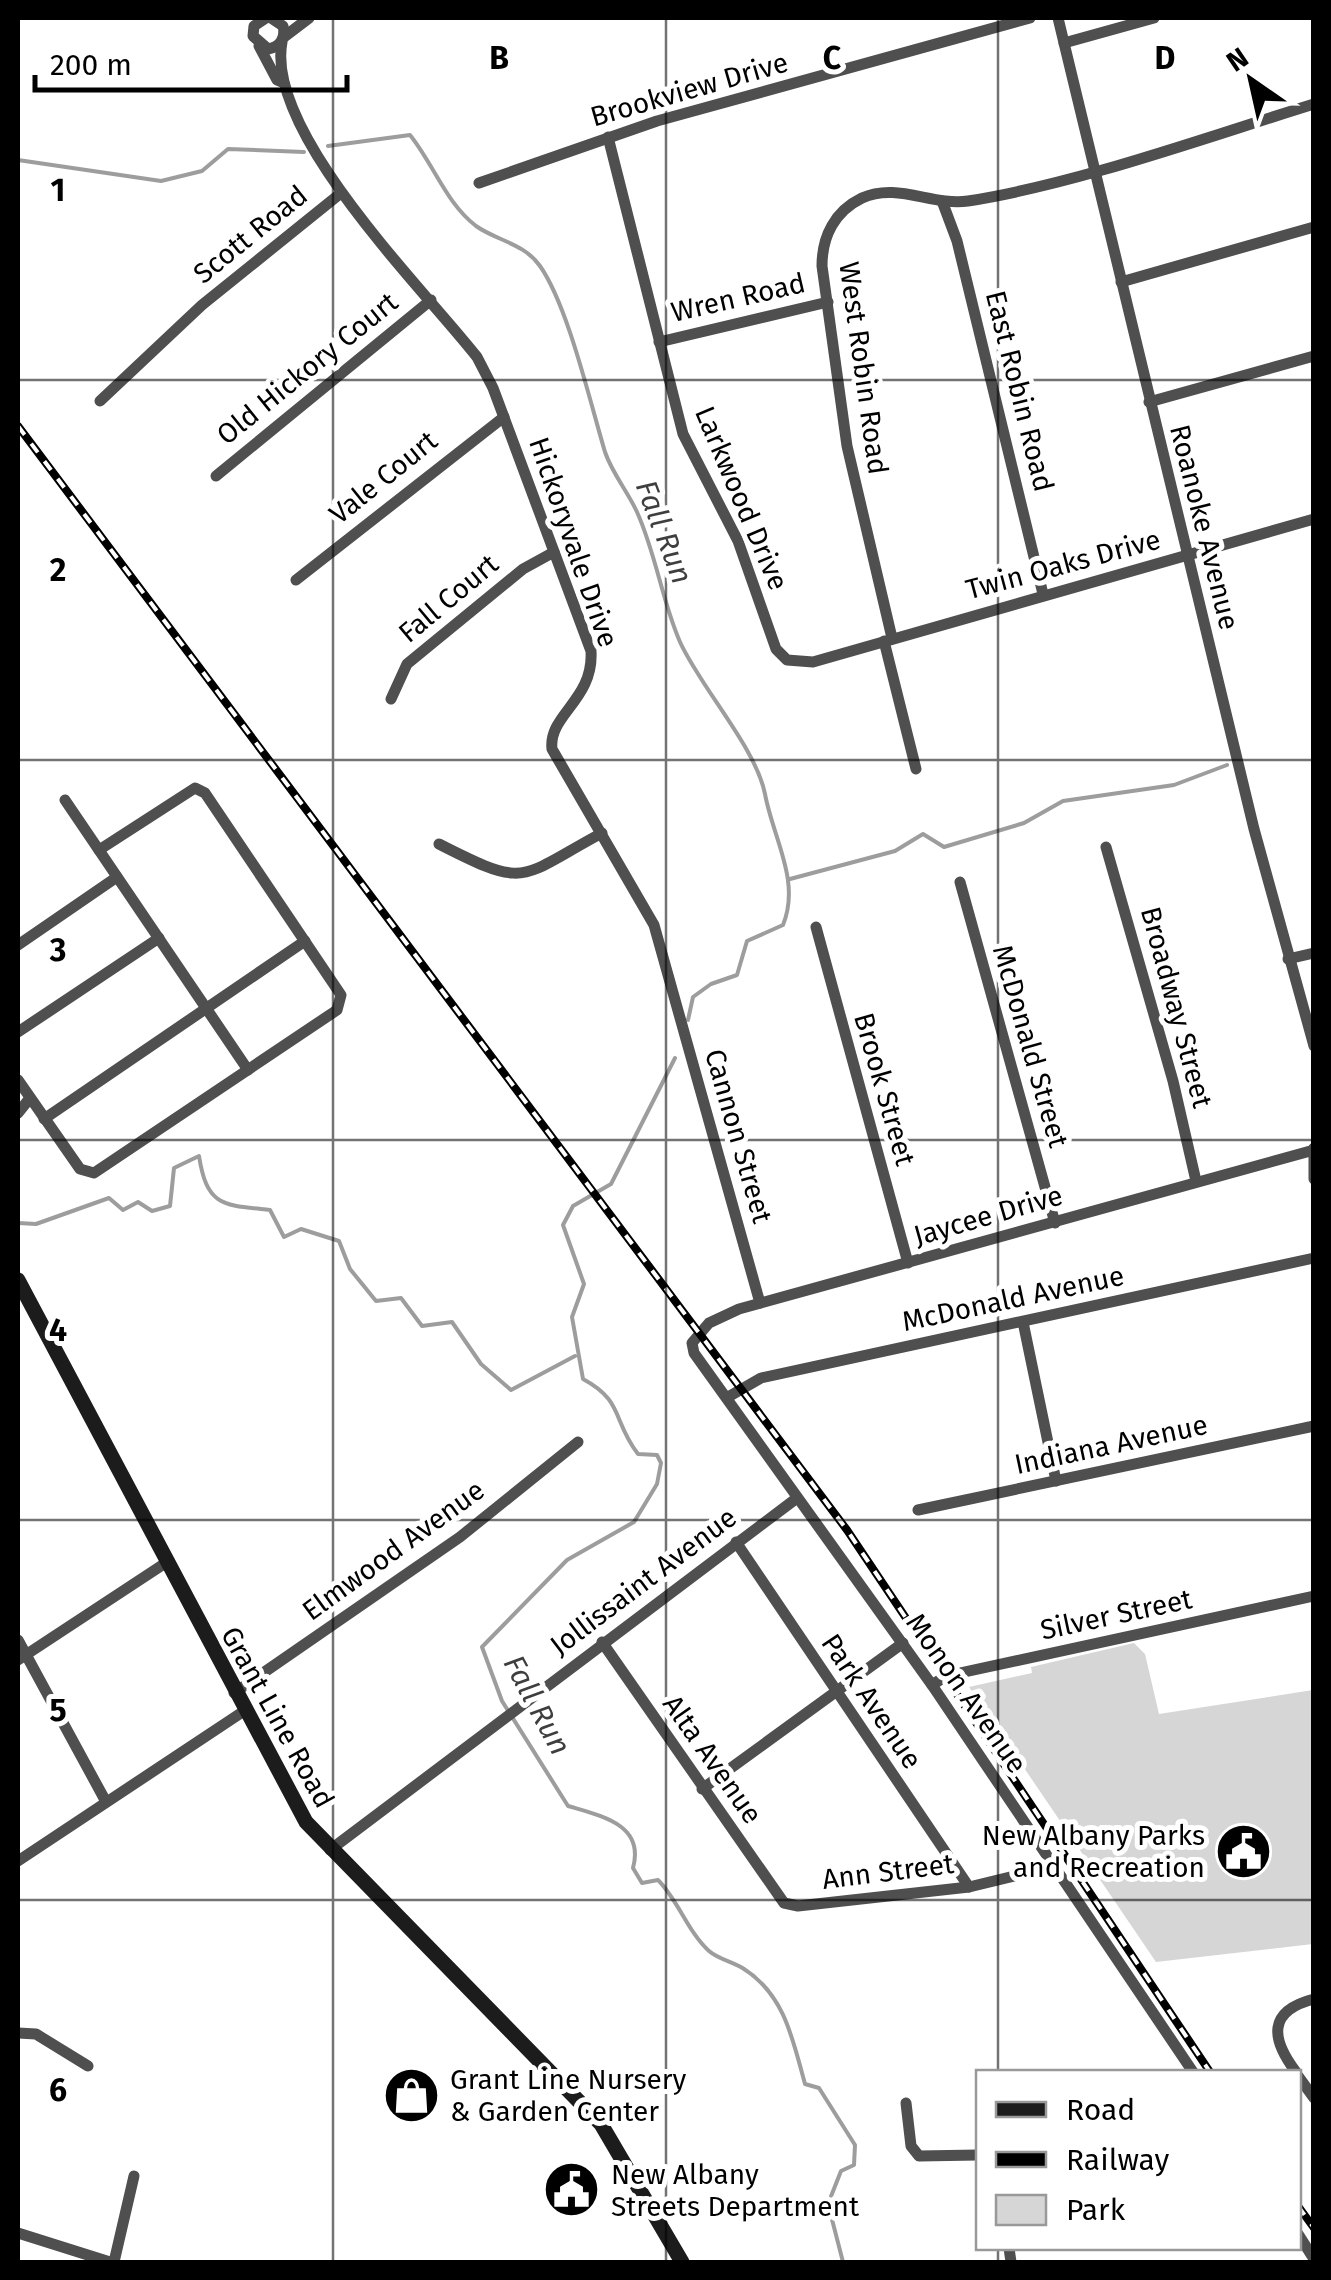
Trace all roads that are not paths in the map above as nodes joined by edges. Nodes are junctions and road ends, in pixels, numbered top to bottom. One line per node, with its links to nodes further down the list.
1 (248, 18): 7 (street)
2 (274, 18): 7 (street); 8 (street)
3 (309, 18): 8 (street)
4 (1030, 18): 13 (street, Brookview Drive)
5 (1058, 18): 9 (street, Roanoke Avenue)
6 (1154, 18): 9 (street)
7 (253, 31): 10 (street)
8 (283, 39): 10 (street); 11 (street, Scott Road)
9 (1064, 43): 14 (street, Roanoke Avenue)
10 (258, 45): 11 (street, Scott Road)
11 (284, 83): 16 (street, Scott Road)
12 (1314, 104): 14 (street, West Robin Road)
13 (608, 137): 15 (street, Brookview Drive); 22 (street, Larkwood Drive)
14 (1093, 170): 17 (street, West Robin Road); 19 (street, Roanoke Avenue)
15 (479, 183)
16 (341, 193): 20 (street, Hickoryvale Drive); 24 (street, Scott Road)
17 (942, 201): 21 (street, West Robin Road); 32 (street, East Robin Road)
18 (1314, 227): 19 (street)
19 (1120, 282): 25 (street, Roanoke Avenue)
20 (431, 300): 26 (street, Hickoryvale Drive); 27 (street, Old Hickory Court)
21 (828, 302): 22 (street, Wren Road); 33 (street, West Robin Road)
22 (659, 342): 33 (street, Larkwood Drive)
23 (1314, 356): 25 (street)
24 (100, 401)
25 (1149, 402): 30 (street, Roanoke Avenue)
26 (504, 417): 29 (street, Hickoryvale Drive); 31 (street, Vale Court)
27 (216, 476)
28 (1314, 520): 30 (street, Twin Oaks Drive)
29 (554, 552): 34 (street, Fall Court); 37 (street, Hickoryvale Drive)
30 (1187, 556): 32 (street, Twin Oaks Drive); 48 (street, Roanoke Avenue)
31 (296, 580)
32 (1043, 594): 33 (street, Twin Oaks Drive)
33 (888, 640): 35 (street, West Robin Road)
34 (391, 700)
35 (916, 768)
36 (65, 800): 40 (street)
37 (602, 834): 38 (street); 49 (street, Hickoryvale Drive)
38 (439, 844)
39 (1106, 847): 59 (street, Broadway Street)
40 (98, 850): 41 (street); 45 (street)
41 (117, 878): 44 (street); 46 (street)
42 (960, 882): 60 (street, McDonald Street)
43 (816, 927): 62 (street, Brook Street)
44 (158, 938): 50 (street); 51 (street)
45 (305, 941): 50 (street); 53 (street)
46 (18, 946)
47 (1314, 953): 48 (street)
48 (1288, 960): 52 (street, Roanoke Avenue)
49 (670, 982): 64 (street, Cannon Street)
50 (206, 1008): 53 (street); 56 (street)
51 (18, 1032)
52 (1314, 1046)
53 (248, 1070): 56 (street)
54 (18, 1080): 55 (street)
55 (22, 1104): 56 (street)
56 (44, 1119)
57 (1313, 1150): 58 (street); 59 (street, Jaycee Drive)
58 (1314, 1179)
59 (1196, 1181): 60 (street, Jaycee Drive)
60 (1055, 1223): 62 (street, Jaycee Drive)
61 (1314, 1258): 65 (street, McDonald Avenue)
62 (908, 1263): 64 (street, Jaycee Drive)
63 (18, 1280): 74 (main road, Grant Line Road)
64 (760, 1303): 66 (street, Jaycee Drive)
65 (1023, 1322): 67 (street, McDonald Avenue); 70 (street)
66 (692, 1348): 67 (street, Monon Avenue)
67 (728, 1397): 71 (street, Monon Avenue)
68 (1314, 1426): 70 (street, Indiana Avenue)
69 (578, 1442): 82 (street, Elmwood Avenue)
70 (1056, 1481): 72 (street, Indiana Avenue)
71 (796, 1498): 73 (street, Jollissaint Avenue); 78 (street, Monon Avenue)
72 (918, 1510)
73 (736, 1542): 77 (street, Jollissaint Avenue); 81 (street, Park Avenue)
74 (167, 1562): 79 (street); 82 (main road, Grant Line Road)
75 (1314, 1596): 80 (street, Silver Street)
76 (18, 1640): 79 (street)
77 (602, 1642): 84 (street, Alta Avenue); 86 (street, Jollissaint Avenue)
78 (902, 1643): 80 (street, Monon Avenue); 81 (street)
79 (22, 1657): 85 (street)
80 (932, 1685): 88 (street, Monon Avenue)
81 (836, 1692): 84 (street); 89 (street, Park Avenue)
82 (234, 1693): 83 (main road, Grant Line Road)
83 (244, 1711): 85 (street); 86 (main road, Grant Line Road)
84 (702, 1788): 90 (street, Alta Avenue)
85 (105, 1800): 87 (street)
86 (330, 1850): 101 (main road, Grant Line Road)
87 (18, 1861)
88 (1056, 1866): 89 (street, Ann Street); 94 (street, Monon Avenue)
89 (969, 1887): 90 (street, Ann Street)
90 (784, 1904)
91 (1314, 1999): 95 (street)
92 (18, 2033): 93 (street)
93 (88, 2066)
94 (1191, 2070)
95 (1294, 2070)
96 (906, 2103): 97 (street)
97 (976, 2154)
98 (134, 2176): 100 (street)
99 (18, 2233): 100 (street)
100 (112, 2262)
101 (682, 2262)

